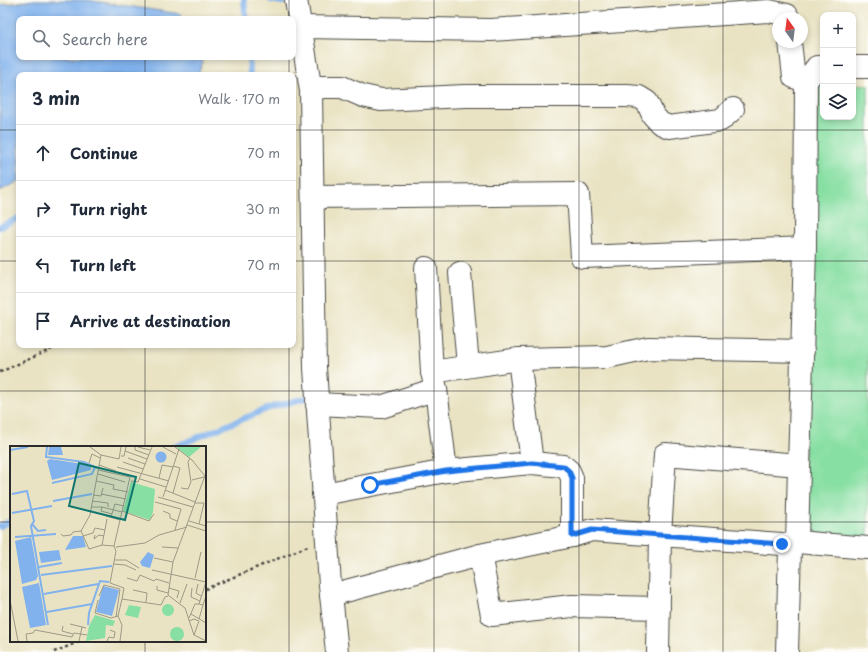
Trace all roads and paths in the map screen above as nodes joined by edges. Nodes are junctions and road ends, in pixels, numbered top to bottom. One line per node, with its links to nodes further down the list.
1 (296, 0): 3 (street)
2 (774, 12): 3 (street)
3 (301, 27): 9 (street)
4 (791, 48): 8 (street)
5 (820, 67): 8 (street)
6 (856, 67): 7 (street)
7 (868, 67)
8 (806, 81): 12 (street)
9 (311, 91): 10 (street); 11 (street)
10 (732, 109)
11 (313, 197): 12 (street); 21 (street)
12 (805, 248): 16 (street)
13 (426, 268): 20 (street)
14 (460, 273): 18 (street)
15 (54, 348): 19 (path)
16 (803, 351): 17 (street); 23 (street)
17 (519, 359): 18 (street); 22 (street)
18 (468, 366): 20 (street)
19 (0, 372)
20 (434, 380): 21 (street); 24 (street)
21 (317, 404): 25 (street)
22 (532, 463): 24 (street); 27 (street)
23 (799, 464): 26 (street); 29 (street)
24 (446, 471): 25 (street)
25 (324, 494): 28 (street)
26 (660, 535): 27 (street); 29 (street); 34 (street)
27 (572, 536): 31 (street)
28 (327, 538): 32 (path); 33 (street)
29 (793, 545): 30 (street); 39 (street)
30 (868, 548)
31 (480, 555): 33 (street); 34 (street)
32 (206, 589)
33 (331, 595): 37 (street)
34 (659, 608): 38 (street)
35 (79, 642): 36 (path)
36 (54, 652)
37 (337, 652)
38 (658, 652)
39 (787, 652)

